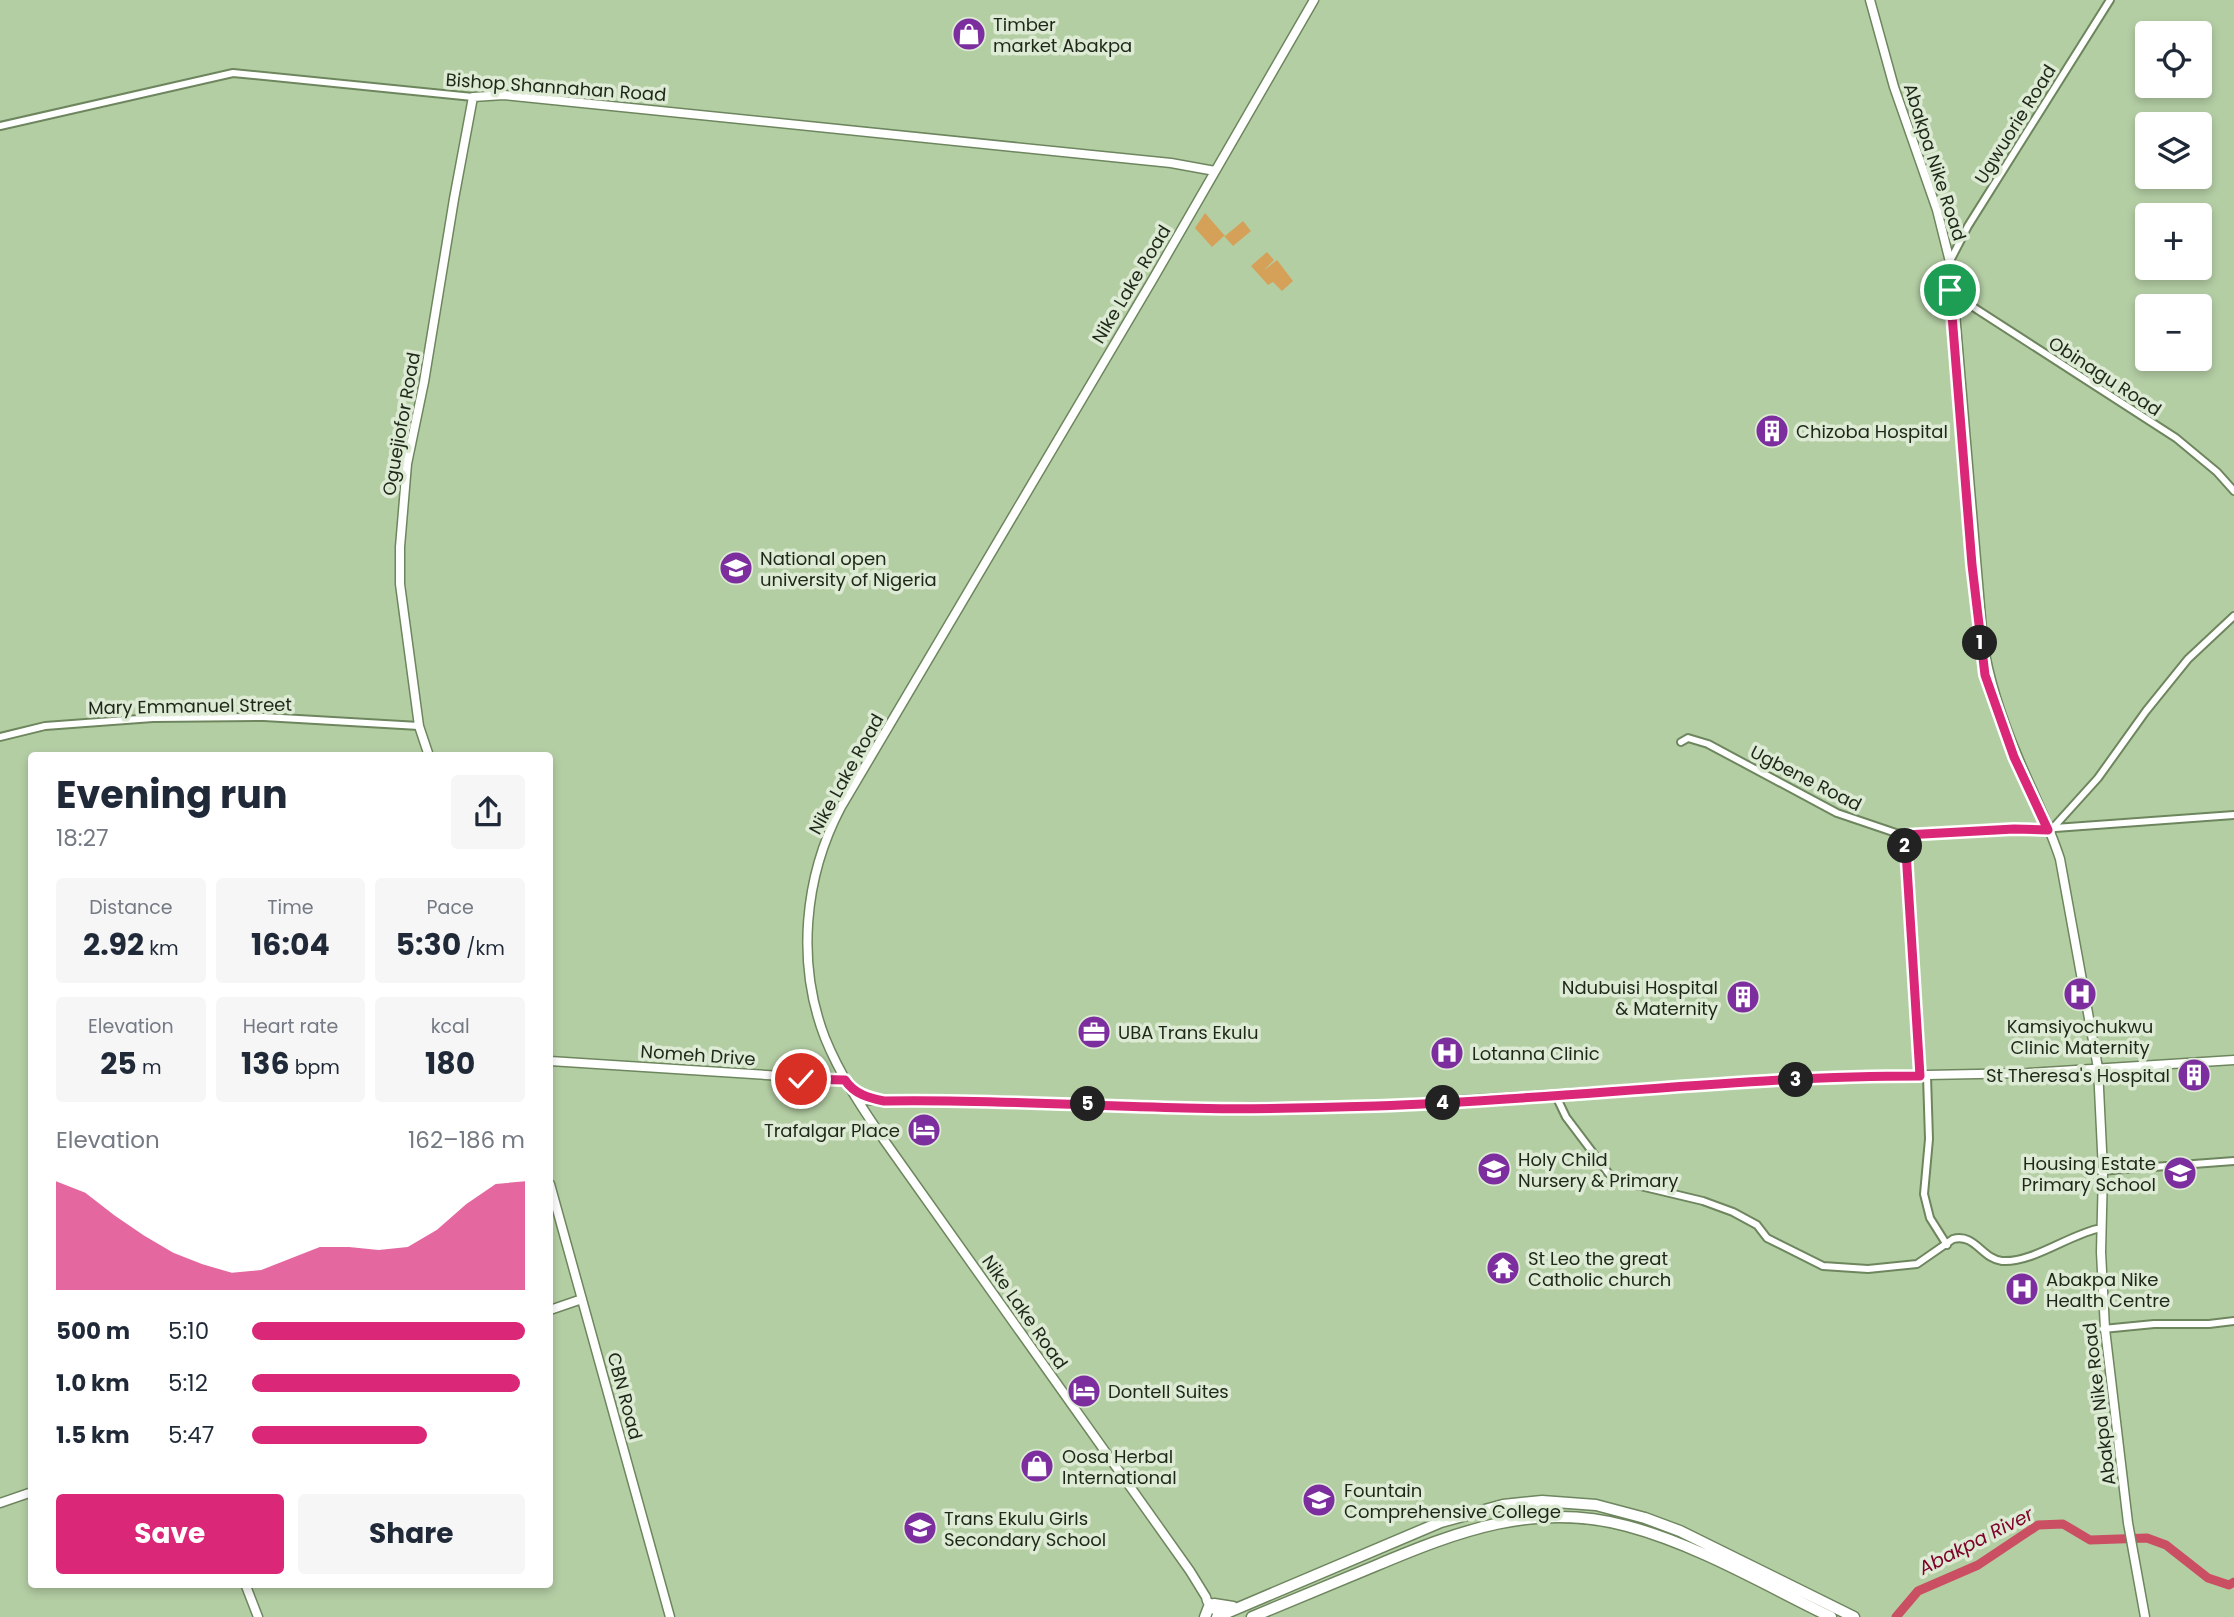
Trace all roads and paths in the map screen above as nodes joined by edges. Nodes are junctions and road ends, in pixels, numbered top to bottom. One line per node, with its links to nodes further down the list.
1 (1314, 0): 6 (main road, Nike Lake Road)
2 (1868, 0): 7 (main road, Abakpa Nike Road)
3 (2110, 0): 7 (street, Ugwuorie Road)
4 (473, 97): 5 (street, Bishop Shannahan Road); 6 (main road, Bishop Shannahan Road); 11 (main road, Oguejiofor Road)
5 (0, 126)
6 (1215, 171): 22 (main road, Nike Lake Road)
7 (1948, 264): 8 (main road, Abakpa Nike Road)
8 (1952, 301): 9 (street, Obinagu Road); 16 (main road, Abakpa Nike Road)
9 (2234, 491)
10 (2234, 616): 16 (street)
11 (419, 726): 12 (street, Mary Emmanuel Street); 14 (main road, Oguejiofor Road)
12 (0, 737)
13 (1681, 742): 17 (street, Ugbene Road)
14 (428, 752)
15 (2234, 815): 16 (street, Ugbene Road)
16 (2051, 829): 17 (street, Ugbene Road); 20 (main road, Abakpa Nike Road)
17 (1905, 835): 21 (street)
18 (2234, 1059): 20 (main road)
19 (553, 1061): 22 (main road, Nomeh Drive)
20 (2095, 1068): 21 (main road); 28 (main road, Abakpa Nike Road)
21 (1924, 1076): 23 (main road); 31 (street)
22 (847, 1084): 24 (main road); 25 (main road, Nike Lake Road)
23 (1555, 1094): 24 (main road); 31 (street)
24 (876, 1101): 25 (main road); 26 (main road)
25 (859, 1102): 26 (main road, Nike Lake Road)
26 (869, 1117): 40 (main road, Nike Lake Road)
27 (2234, 1161): 28 (street)
28 (2101, 1171): 30 (main road, Abakpa Nike Road); 35 (main road, Abakpa Nike Road)
29 (553, 1195): 32 (main road, CBN Road)
30 (2097, 1228): 31 (street); 35 (main road, Abakpa Nike Road)
31 (1947, 1245)
32 (582, 1299): 33 (main road); 44 (main road, CBN Road)
33 (553, 1309)
34 (2234, 1321): 35 (street)
35 (2103, 1329): 38 (main road, Abakpa Nike Road)
36 (28, 1493): 37 (main road)
37 (0, 1503)
38 (2134, 1571): 49 (main road, Abakpa Nike Road); 50 (main road, Abakpa Nike Road)
39 (247, 1588): 43 (main road)
40 (1210, 1602): 41 (highway); 42 (main road, Nike Lake Road); 45 (highway)
41 (1240, 1606): 42 (highway); 48 (highway)
42 (1224, 1616)
43 (258, 1617)
44 (670, 1617)
45 (1205, 1617)
46 (1252, 1617): 47 (highway)
47 (1831, 1617)
48 (1854, 1617)
49 (2139, 1617)
50 (2144, 1617)

